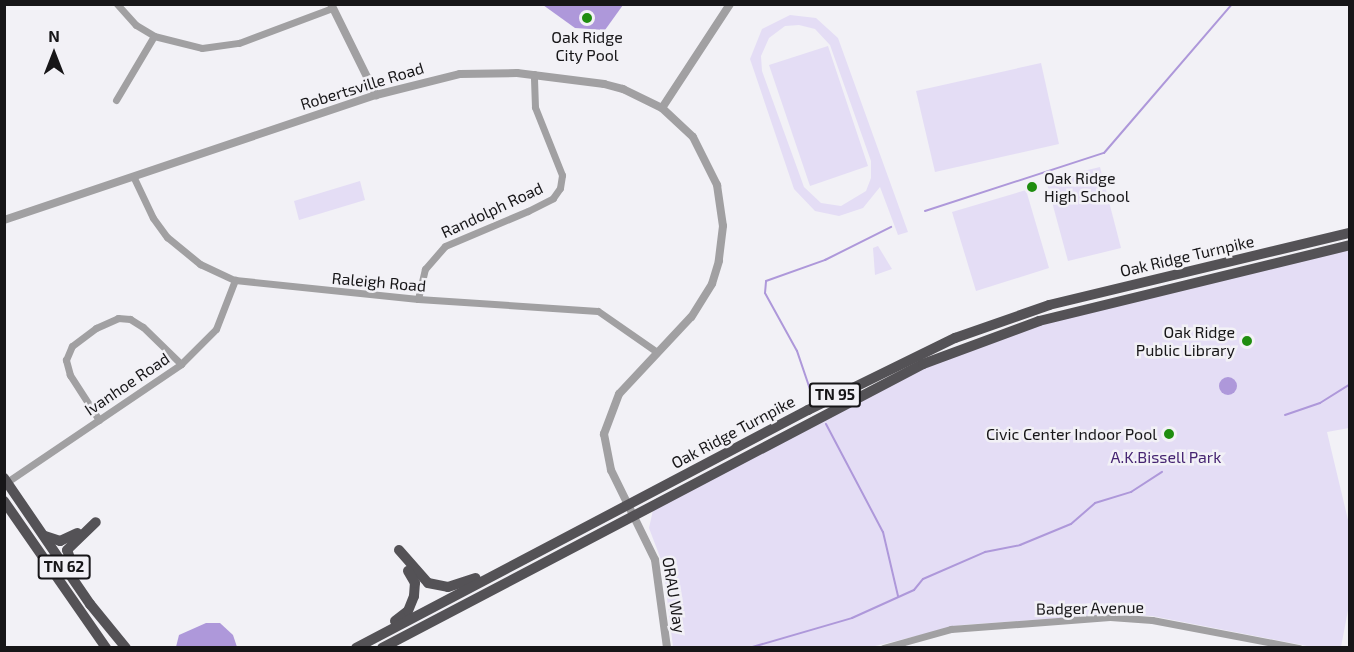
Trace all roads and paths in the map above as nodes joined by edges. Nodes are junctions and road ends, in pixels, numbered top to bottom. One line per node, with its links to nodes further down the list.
1 (117, 4): 4 (street)
2 (730, 4): 8 (street)
3 (331, 6): 4 (street); 6 (street)
4 (154, 36): 7 (street)
5 (534, 74): 6 (street, Robertsville Road); 8 (street, Robertsville Road); 16 (street, Randolph Road)
6 (376, 95): 9 (street, Robertsville Road)
7 (116, 100)
8 (662, 108): 17 (street, Robertsville Road)
9 (134, 177): 10 (street, Robertsville Road); 15 (street, Raleigh Road)
10 (4, 220)
11 (1350, 227): 14 (highway)
12 (1350, 233): 14 (highway, Oak Ridge Turnpike / TN 95)
13 (1350, 245): 23 (highway, Oak Ridge Turnpike / TN 95)
14 (1295, 246): 22 (highway, Oak Ridge Turnpike / TN 95)
15 (235, 280): 16 (street, Raleigh Road); 18 (street, Ivanhoe Road)
16 (418, 299): 17 (street, Raleigh Road)
17 (657, 352): 22 (street, Robertsville Road)
18 (181, 364): 19 (street, Ivanhoe Road); 19 (street)
19 (99, 420): 20 (street, Ivanhoe Road)
20 (6, 481): 24 (highway, TN 62)
21 (4, 501): 28 (highway, TN 62)
22 (629, 504): 23 (street, Robertsville Road); 25 (highway, Oak Ridge Turnpike / TN 95)
23 (635, 515): 32 (highway, Oak Ridge Turnpike / TN 95); 33 (street, ORAU Way)
24 (44, 536): 26 (highway, TN 62); 26 (highway)
25 (548, 548): 30 (highway); 31 (highway, Oak Ridge Turnpike / TN 95)
26 (108, 628): 29 (highway, TN 62)
27 (1257, 638): 34 (street, Badger Avenue); 35 (street); 36 (street, Badger Avenue)
28 (106, 648)
29 (126, 648)
30 (351, 648)
31 (356, 648)
32 (382, 648)
33 (667, 648)
34 (883, 648)
35 (1255, 648)
36 (1299, 648)

